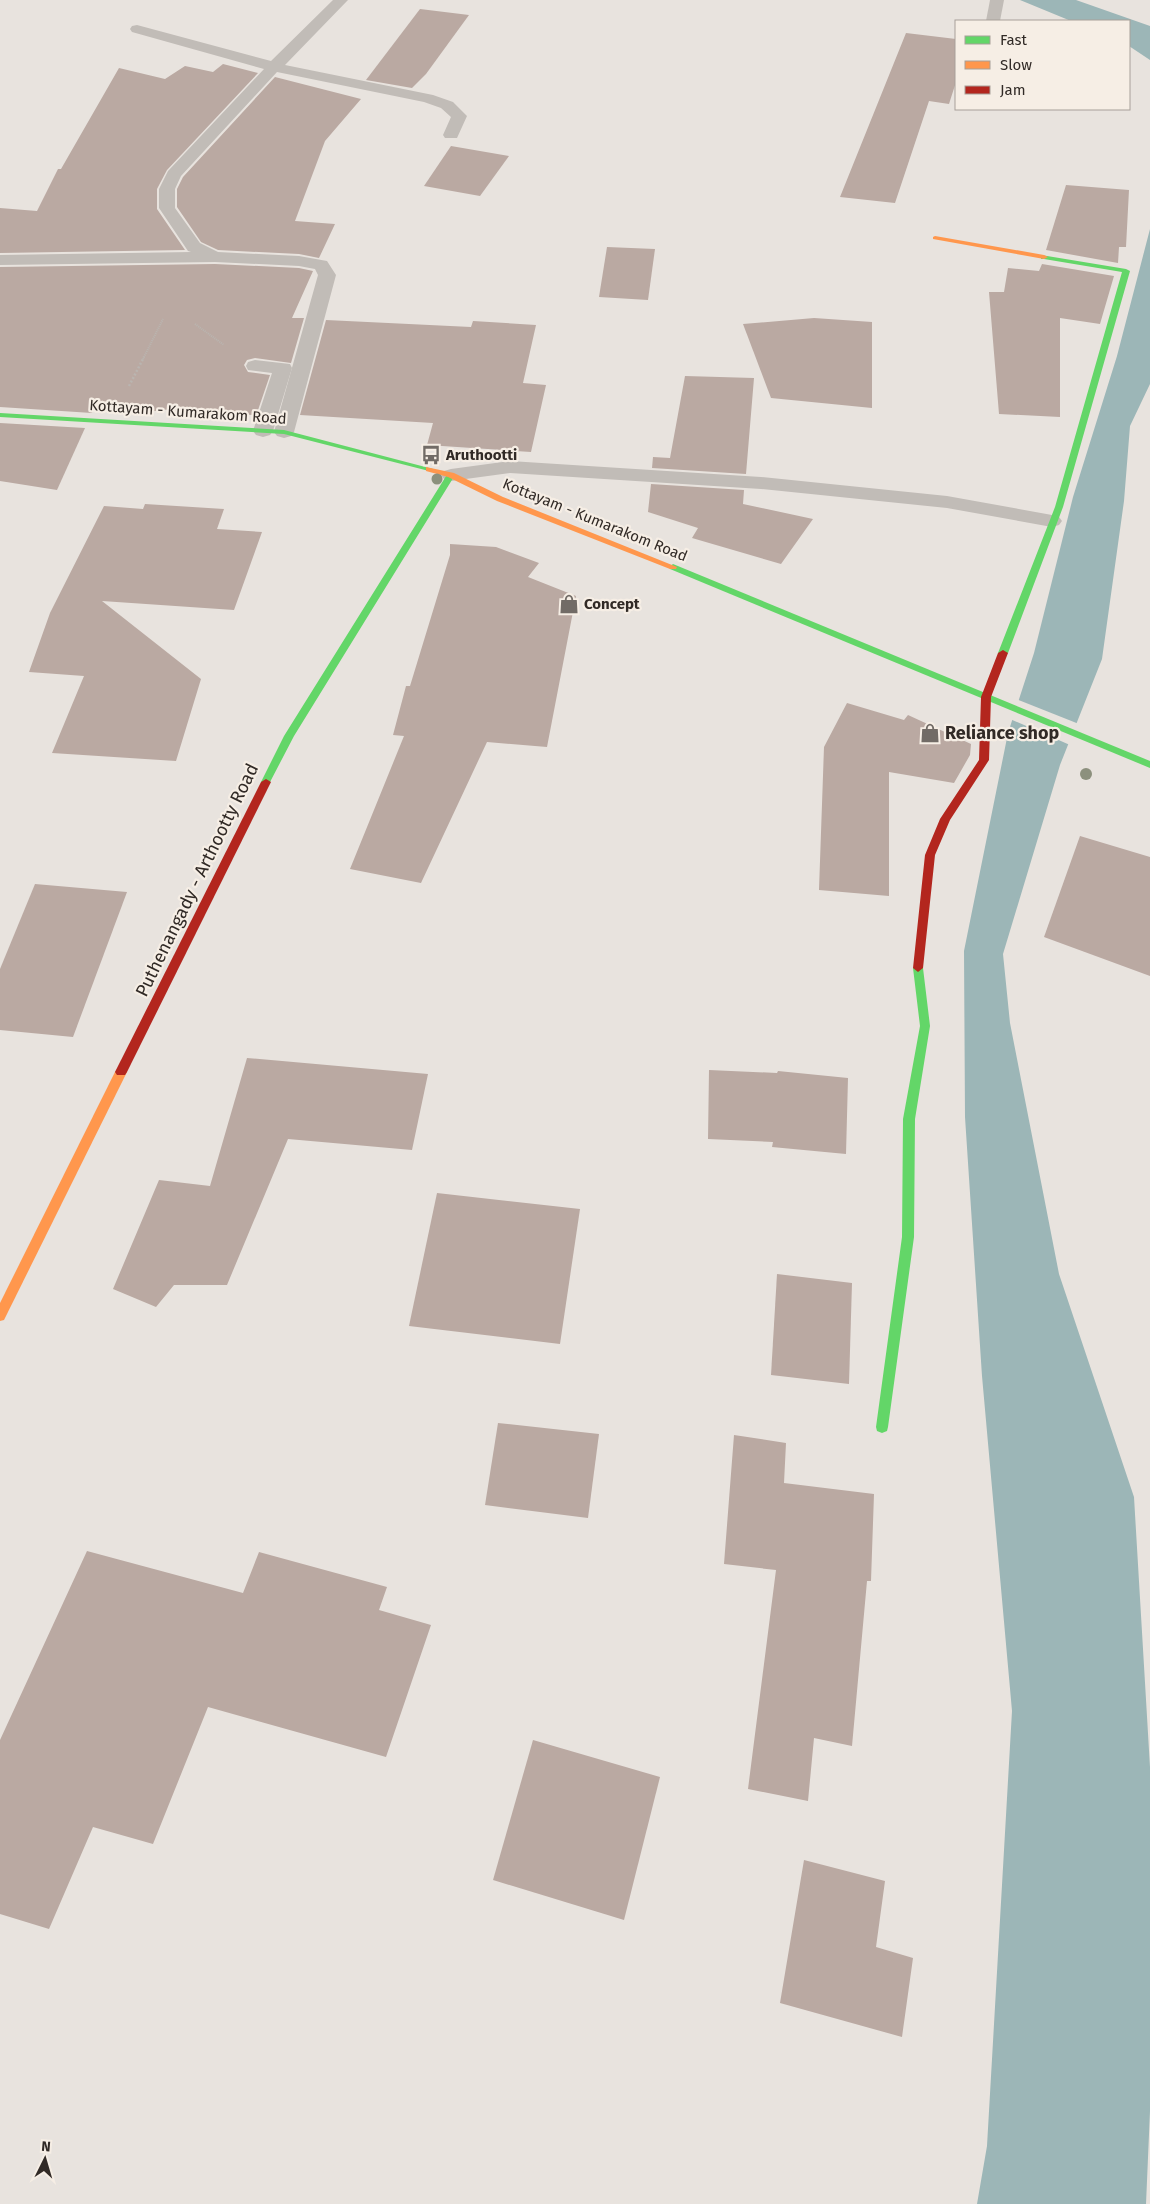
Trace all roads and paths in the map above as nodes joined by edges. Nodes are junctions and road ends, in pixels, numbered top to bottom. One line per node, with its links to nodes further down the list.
1 (341, 0): 5 (street)
2 (997, 0): 3 (street)
3 (993, 20)
4 (137, 29): 5 (street)
5 (274, 67): 6 (street); 8 (street)
6 (451, 135)
7 (934, 238): 17 (main road)
8 (215, 257): 9 (street); 15 (street)
9 (0, 260)
10 (163, 319): 13 (path)
11 (256, 366): 14 (street)
12 (0, 415): 13 (main road, Kottayam - Kumarakom Road)
13 (109, 422): 14 (main road, Kottayam - Kumarakom Road)
14 (263, 431): 15 (main road, Kottayam - Kumarakom Road)
15 (284, 432): 16 (main road, Kottayam - Kumarakom Road)
16 (451, 475): 17 (street); 18 (main road, Kottayam - Kumarakom Road); 20 (main road, Puthenangady - Arthootty Road)
17 (1052, 521): 18 (main road)
18 (986, 698): 19 (main road, Kottayam - Kumarakom Road); 21 (main road)
19 (1150, 766)
20 (0, 1316)
21 (882, 1427)

